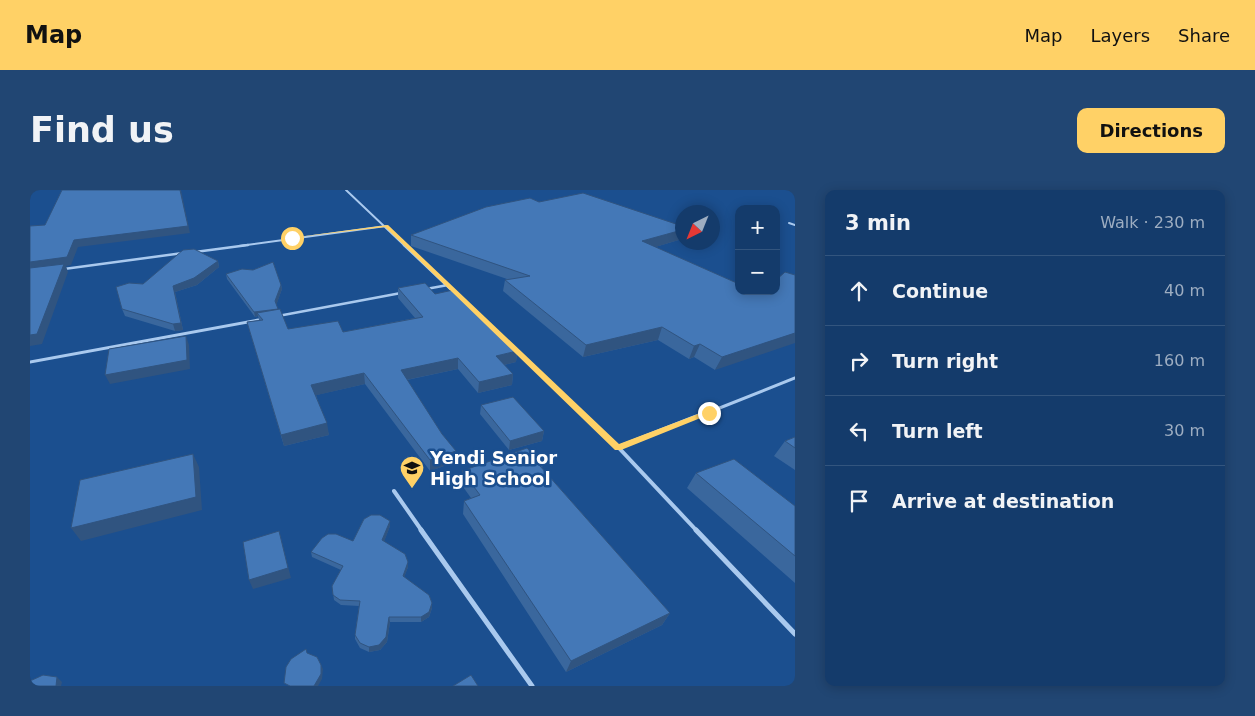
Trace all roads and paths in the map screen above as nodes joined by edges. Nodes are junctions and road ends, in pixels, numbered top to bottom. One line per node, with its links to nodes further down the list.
1 (346, 190): 4 (lane)
2 (789, 223): 3 (lane)
3 (795, 225)
4 (386, 226): 5 (lane); 6 (lane)
5 (59, 270)
6 (448, 285): 7 (lane); 11 (lane)
7 (419, 290)
8 (409, 292): 9 (lane)
9 (30, 362)
10 (795, 378): 11 (lane)
11 (618, 448): 13 (lane)
12 (394, 492): 14 (lane)
13 (795, 634)
14 (532, 686)

